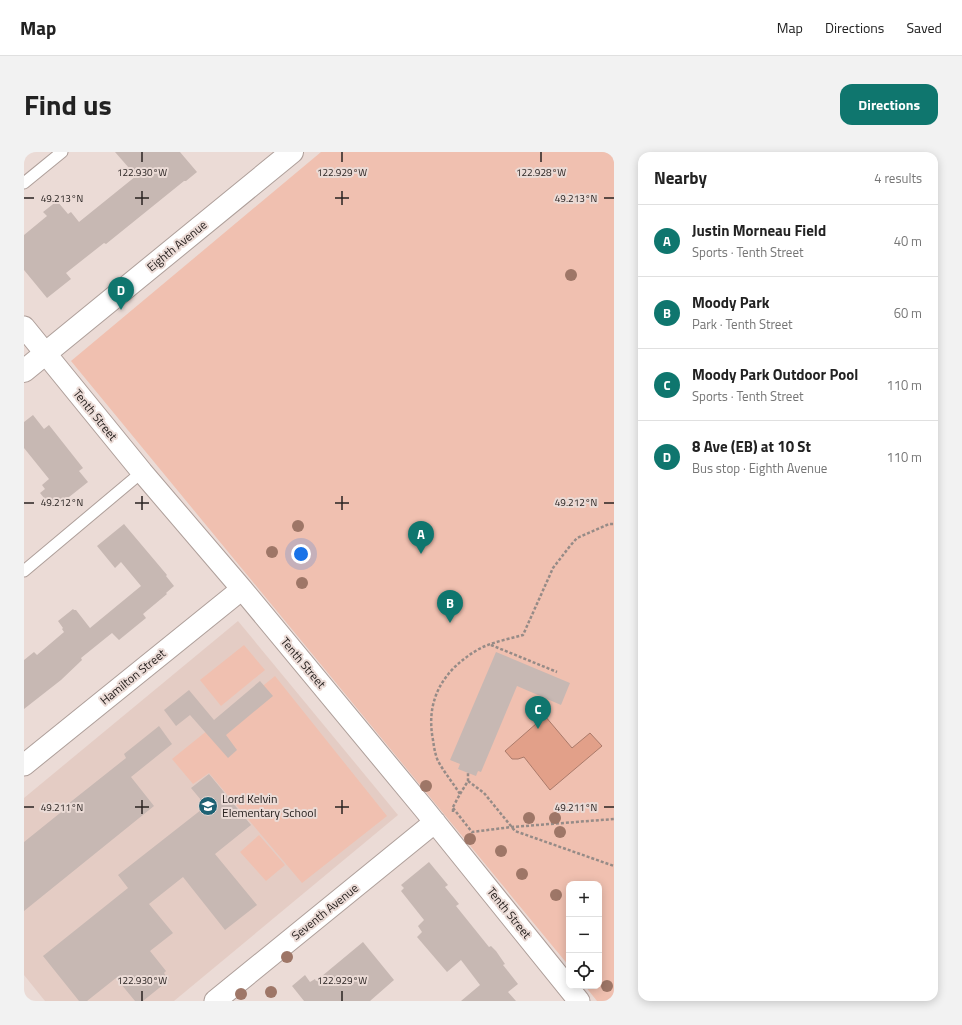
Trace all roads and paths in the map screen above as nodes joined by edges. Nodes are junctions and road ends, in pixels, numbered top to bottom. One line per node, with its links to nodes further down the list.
1 (62, 152): 3 (lane)
2 (292, 152): 5 (street, Eighth Avenue)
3 (24, 183)
4 (24, 327): 5 (street, Tenth Street)
5 (45, 354): 6 (street, Eighth Avenue); 7 (street, Tenth Street)
6 (24, 371)
7 (142, 472): 9 (lane); 10 (street, Tenth Street)
8 (614, 524): 11 (path)
9 (24, 571)
10 (242, 589): 13 (street, Hamilton Street); 18 (street, Tenth Street)
11 (491, 645): 12 (path); 16 (path)
12 (557, 672)
13 (24, 765)
14 (468, 773): 15 (path)
15 (468, 781): 16 (path); 19 (path)
16 (460, 794): 19 (path)
17 (614, 819): 19 (path)
18 (436, 822): 21 (street, Seventh Avenue); 22 (street, Tenth Street)
19 (512, 827): 20 (path)
20 (614, 866)
21 (215, 1001)
22 (579, 1001)

